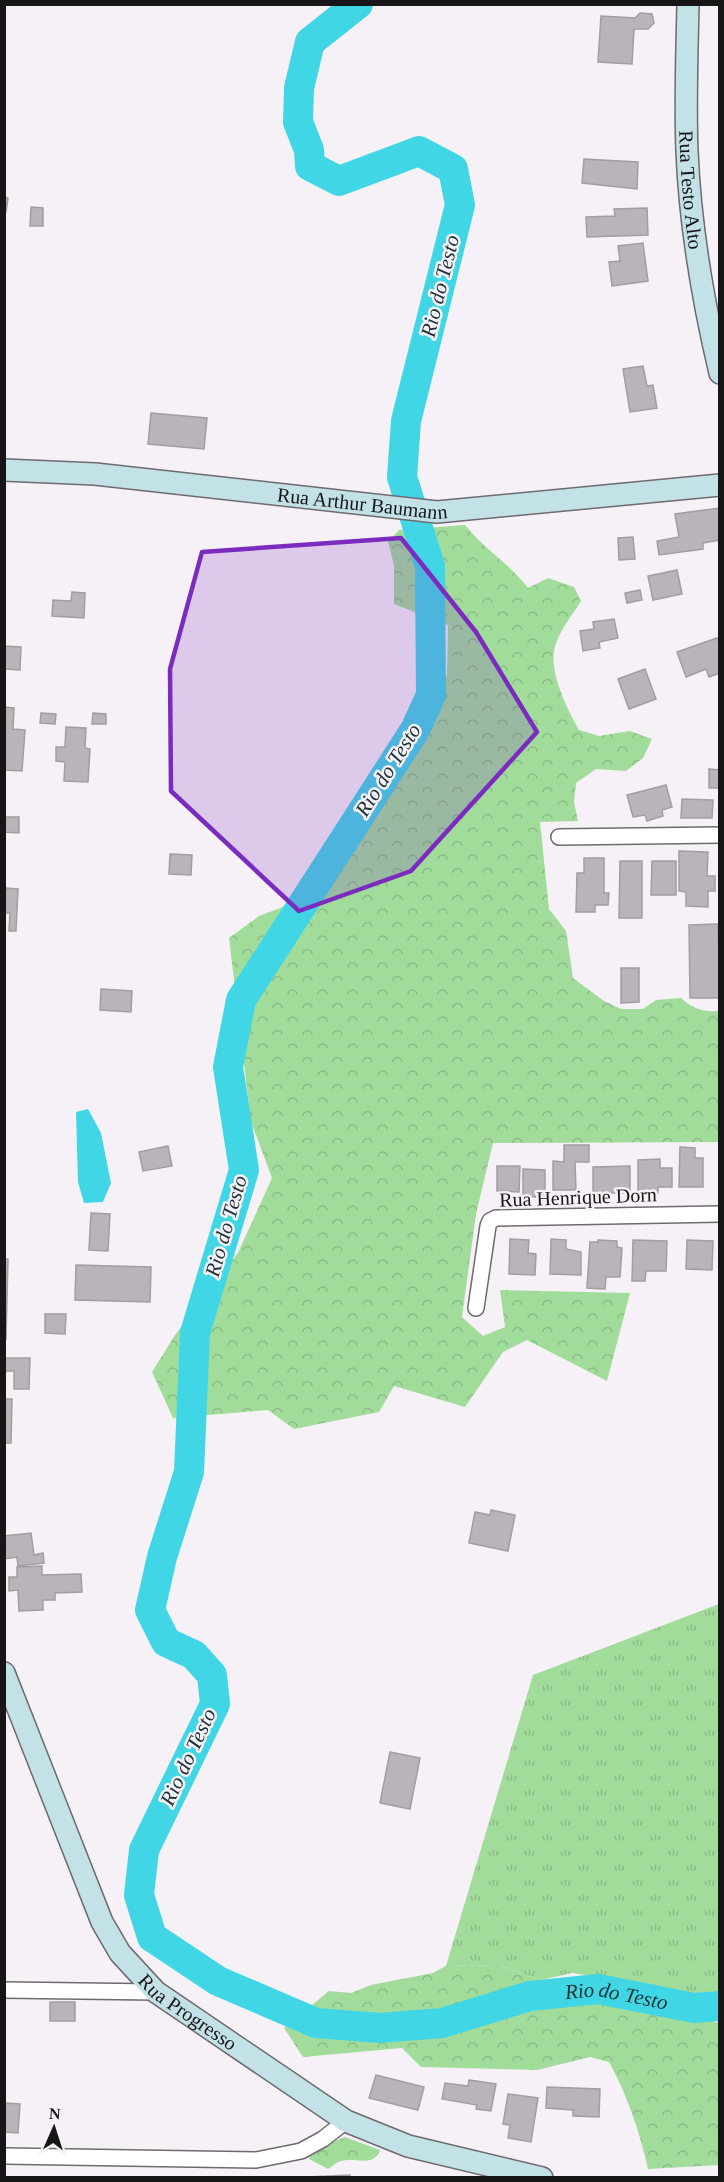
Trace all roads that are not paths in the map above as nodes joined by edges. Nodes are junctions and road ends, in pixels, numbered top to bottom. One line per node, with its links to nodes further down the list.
1 (688, 4): 2 (street, Rua Testo Alto)
2 (720, 373)
3 (4, 470): 4 (street, Rua Arthur Baumann)
4 (720, 485)
5 (720, 835): 6 (street)
6 (559, 837)
7 (720, 1214): 8 (street, Rua Henrique Dorn)
8 (476, 1308)
9 (4, 1672): 11 (street, Rua Progresso)
10 (4, 1990): 11 (street)
11 (156, 1992): 12 (street, Rua Progresso)
12 (346, 2121): 13 (street); 14 (street, Rua Progresso)
13 (4, 2156)
14 (536, 2177)

